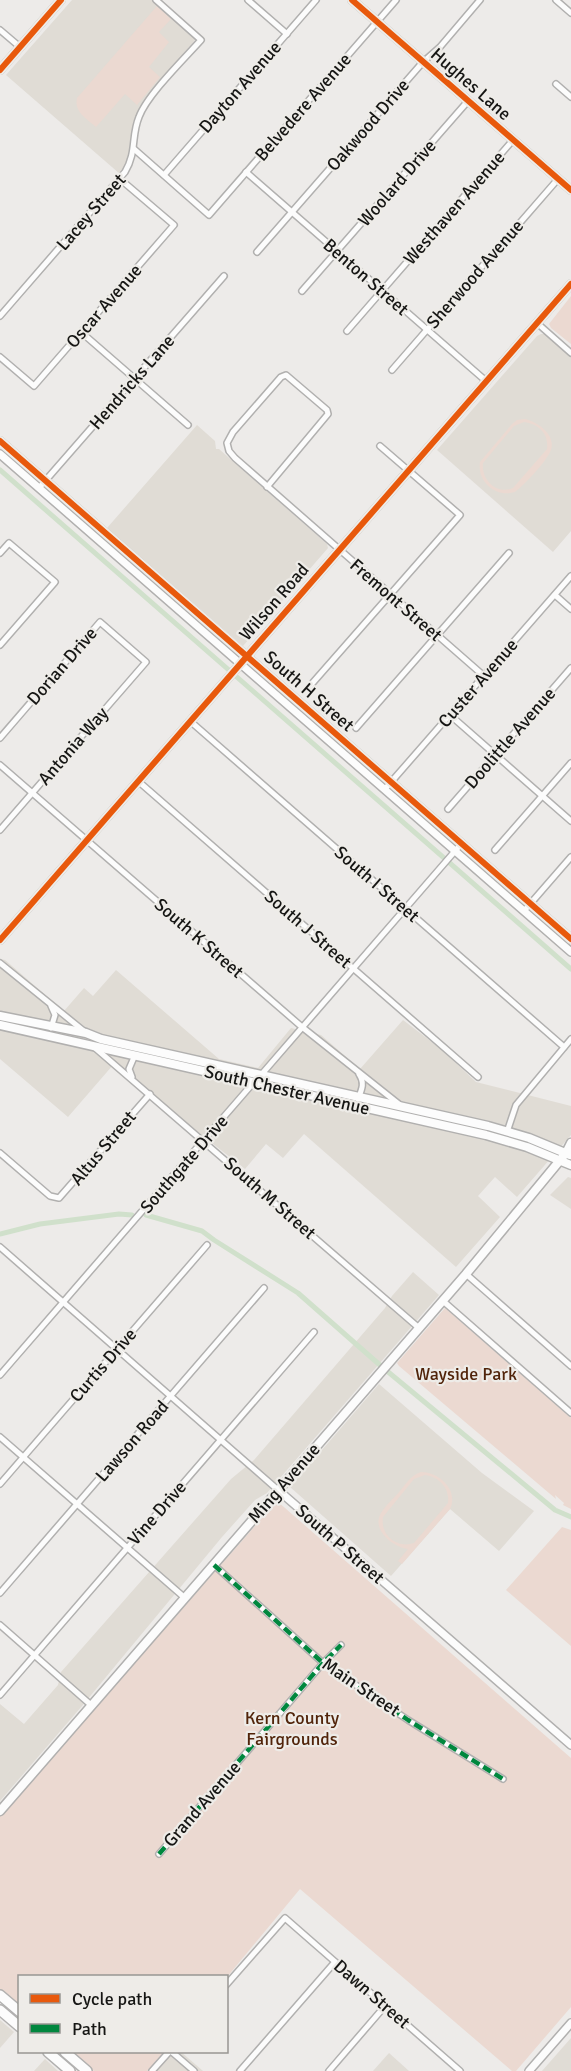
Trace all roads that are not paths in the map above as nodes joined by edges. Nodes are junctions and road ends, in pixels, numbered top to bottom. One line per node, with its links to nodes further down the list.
1 (61, 0): 13 (street)
2 (156, 0): 20 (street, Lacey Street)
3 (248, 0): 12 (street)
4 (316, 0): 12 (street, Dayton Avenue)
5 (352, 0): 10 (street, Hughes Lane)
6 (396, 0): 10 (street, Belvedere Avenue)
7 (480, 0): 14 (street, Oakwood Drive)
8 (556, 0): 9 (street)
9 (571, 13)
10 (377, 22): 14 (street, Hughes Lane); 21 (street, Belvedere Avenue)
11 (0, 30): 13 (street)
12 (287, 34): 22 (street, Dayton Avenue)
13 (20, 47): 15 (street)
14 (423, 62): 18 (street, Hughes Lane); 26 (street, Oakwood Drive)
15 (0, 70)
16 (556, 84): 17 (street)
17 (571, 97)
18 (468, 101): 19 (street, Hughes Lane); 28 (street, Woolard Drive)
19 (513, 140): 24 (street, Hughes Lane); 32 (street, Westhaven Avenue)
20 (134, 149): 22 (street); 23 (street, Lacey Street)
21 (246, 172): 22 (street, Belvedere Avenue); 26 (street, Benton Street)
22 (164, 175)
23 (120, 179): 33 (street, Lacey Street); 37 (street, Oscar Avenue)
24 (558, 179): 25 (street, Hughes Lane); 35 (street, Sherwood Avenue)
25 (571, 190)
26 (292, 212): 27 (street, Oakwood Drive); 28 (street, Benton Street)
27 (257, 252)
28 (337, 252): 31 (street, Woolard Drive); 32 (street, Benton Street)
29 (224, 276): 41 (street, Hendricks Lane)
30 (571, 284): 34 (street, Wilson Road)
31 (302, 291)
32 (382, 291): 35 (street, Benton Street); 36 (street, Westhaven Avenue)
33 (0, 316)
34 (537, 323): 38 (street); 42 (street, Wilson Road)
35 (427, 330): 40 (street, Sherwood Avenue); 42 (street, Benton Street)
36 (347, 331)
37 (81, 332): 39 (street, Oscar Avenue); 41 (street)
38 (571, 353)
39 (0, 357)
40 (392, 370)
41 (135, 378): 43 (street); 48 (street, Hendricks Lane)
42 (486, 381): 47 (street, Wilson Road)
43 (188, 425)
44 (0, 441): 48 (street, South H Street)
45 (380, 446): 47 (street)
46 (0, 454): 50 (street, South H Street)
47 (409, 469): 51 (street, Wilson Road); 55 (street)
48 (45, 481): 50 (street, Hendricks Lane); 61 (street, South H Street)
49 (267, 487): 49 (street, Fremont Street); 51 (street, Fremont Street)
50 (39, 488): 62 (street, South H Street)
51 (339, 550): 55 (street, Fremont Street); 61 (street, Wilson Road)
52 (0, 553): 60 (street)
53 (508, 553): 59 (street)
54 (571, 576): 56 (street, Custer Avenue)
55 (390, 595): 59 (street, Fremont Street); 65 (street)
56 (555, 595): 57 (street); 64 (street, Custer Avenue)
57 (571, 609)
58 (100, 622): 69 (street, Dorian Drive); 76 (street, Antonia Way)
59 (437, 636): 64 (street, Fremont Street); 68 (street)
60 (0, 645)
61 (247, 656): 62 (street, Wilson Road); 74 (street, South H Street)
62 (240, 663): 67 (street, Wilson Road); 75 (street, South H Street)
63 (571, 668): 70 (street, Doolittle Avenue)
64 (484, 676): 66 (street, Custer Avenue)
65 (309, 687)
66 (450, 715): 70 (street); 74 (street, Custer Avenue)
67 (190, 721): 73 (street, Wilson Road); 87 (street, South I Street)
68 (356, 728)
69 (0, 738)
70 (495, 755): 77 (street); 78 (street, Doolittle Avenue)
71 (571, 763): 77 (street)
72 (0, 765): 76 (street, South K Street)
73 (138, 781): 81 (street, Wilson Road); 93 (street, South J Street)
74 (391, 783): 75 (street, Custer Avenue); 82 (street, South H Street)
75 (385, 789): 84 (street, South H Street)
76 (32, 793): 80 (street, Antonia Way); 81 (street, South K Street)
77 (542, 796): 79 (street); 83 (street)
78 (448, 809)
79 (571, 821)
80 (0, 830)
81 (86, 840): 90 (street, Wilson Road); 97 (street, South K Street)
82 (462, 843): 84 (street, Southgate Drive); 86 (street, South H Street)
83 (495, 849)
84 (455, 850): 87 (street, Southgate Drive); 88 (street, South H Street)
85 (571, 857): 86 (street)
86 (531, 904): 88 (street); 89 (street, South H Street)
87 (405, 908): 93 (street, Southgate Drive); 103 (street, South I Street)
88 (524, 910): 91 (street, South H Street)
89 (571, 939)
90 (0, 940)
91 (571, 952)
92 (0, 963): 94 (street)
93 (353, 968): 97 (street, Southgate Drive); 108 (street, South J Street)
94 (49, 1002): 98 (street); 99 (street)
95 (0, 1016): 98 (main road, South Chester Avenue)
96 (0, 1025): 98 (main road, South Chester Avenue)
97 (302, 1027): 106 (street, South K Street); 107 (street, Southgate Drive)
98 (50, 1032): 99 (main road, South Chester Avenue); 102 (main road, South Chester Avenue)
99 (86, 1033): 101 (main road, South Chester Avenue)
100 (571, 1039): 103 (street)
101 (135, 1046): 102 (street); 105 (main road, South Chester Avenue)
102 (96, 1047): 104 (main road, South Chester Avenue); 109 (street, South M Street)
103 (564, 1047): 114 (street)
104 (134, 1056): 105 (street); 109 (street); 110 (main road, South Chester Avenue)
105 (179, 1056): 107 (main road, South Chester Avenue)
106 (356, 1070): 112 (street); 113 (street, South K Street)
107 (261, 1075): 110 (street, Southgate Drive); 112 (main road, South Chester Avenue)
108 (478, 1077)
109 (134, 1081): 111 (street, South M Street)
110 (254, 1082): 112 (main road, South Chester Avenue); 115 (street, Southgate Drive)
111 (150, 1094): 115 (street, South M Street); 117 (street, Altus Street)
112 (357, 1101): 113 (main road, South Chester Avenue); 114 (main road, South Chester Avenue)
113 (401, 1106): 114 (main road, South Chester Avenue)
114 (506, 1135): 118 (main road, South Chester Avenue)
115 (203, 1141): 125 (street, Southgate Drive); 126 (street, South M Street)
116 (571, 1143): 118 (main road, Ming Avenue)
117 (0, 1153)
118 (567, 1155): 119 (main road, South Chester Avenue); 122 (main road, Ming Avenue)
119 (571, 1166)
120 (207, 1245): 128 (street, Curtis Drive)
121 (0, 1248): 125 (street, South P Street)
122 (466, 1274): 124 (main road, Ming Avenue); 129 (street)
123 (264, 1288): 131 (street, Lawson Road)
124 (442, 1301): 126 (main road, Ming Avenue); 132 (street)
125 (63, 1302): 128 (street, South P Street); 130 (street, Southgate Drive)
126 (419, 1328): 137 (main road, Ming Avenue)
127 (314, 1332): 134 (street, Vine Drive)
128 (117, 1349): 131 (street, South P Street); 135 (street, Curtis Drive)
129 (571, 1366)
130 (0, 1375)
131 (171, 1396): 134 (street, South P Street); 138 (street, Lawson Road)
132 (571, 1413)
133 (0, 1437): 135 (street)
134 (221, 1440): 137 (street, South P Street); 139 (street, Vine Drive)
135 (23, 1457): 136 (street, Curtis Drive); 138 (street)
136 (0, 1484)
137 (278, 1490): 140 (main road, Ming Avenue); 149 (street, South P Street)
138 (77, 1504): 139 (street); 141 (street, Lawson Road)
139 (128, 1548): 142 (street); 145 (street, Vine Drive)
140 (214, 1565): 142 (main road, Ming Avenue); 146 (street, Main Street)
141 (0, 1593)
142 (185, 1598): 148 (main road, Ming Avenue)
143 (0, 1625): 145 (street)
144 (341, 1645): 146 (street, Grand Avenue)
145 (34, 1655): 147 (street, Vine Drive); 148 (street)
146 (323, 1663): 150 (street, Main Street); 152 (street, Grand Avenue)
147 (0, 1695)
148 (92, 1705): 151 (main road, Ming Avenue)
149 (571, 1745)
150 (503, 1779)
151 (0, 1811)
152 (159, 1854)
153 (335, 1962): 154 (street, Dawn Street); 156 (street, Dawn Street); 169 (street)
154 (228, 1983)
155 (0, 1995): 158 (main road)
156 (386, 2006): 170 (street); 171 (street, Dawn Street)
157 (0, 2010): 160 (main road)
158 (18, 2010)
159 (571, 2023): 172 (street)
160 (18, 2025)
161 (49, 2053): 165 (main road)
162 (66, 2053): 166 (main road)
163 (169, 2053): 167 (street)
164 (171, 2053): 168 (street)
165 (70, 2071)
166 (87, 2071)
167 (152, 2071)
168 (194, 2071)
169 (240, 2071)
170 (329, 2071)
171 (460, 2071)
172 (529, 2071)

